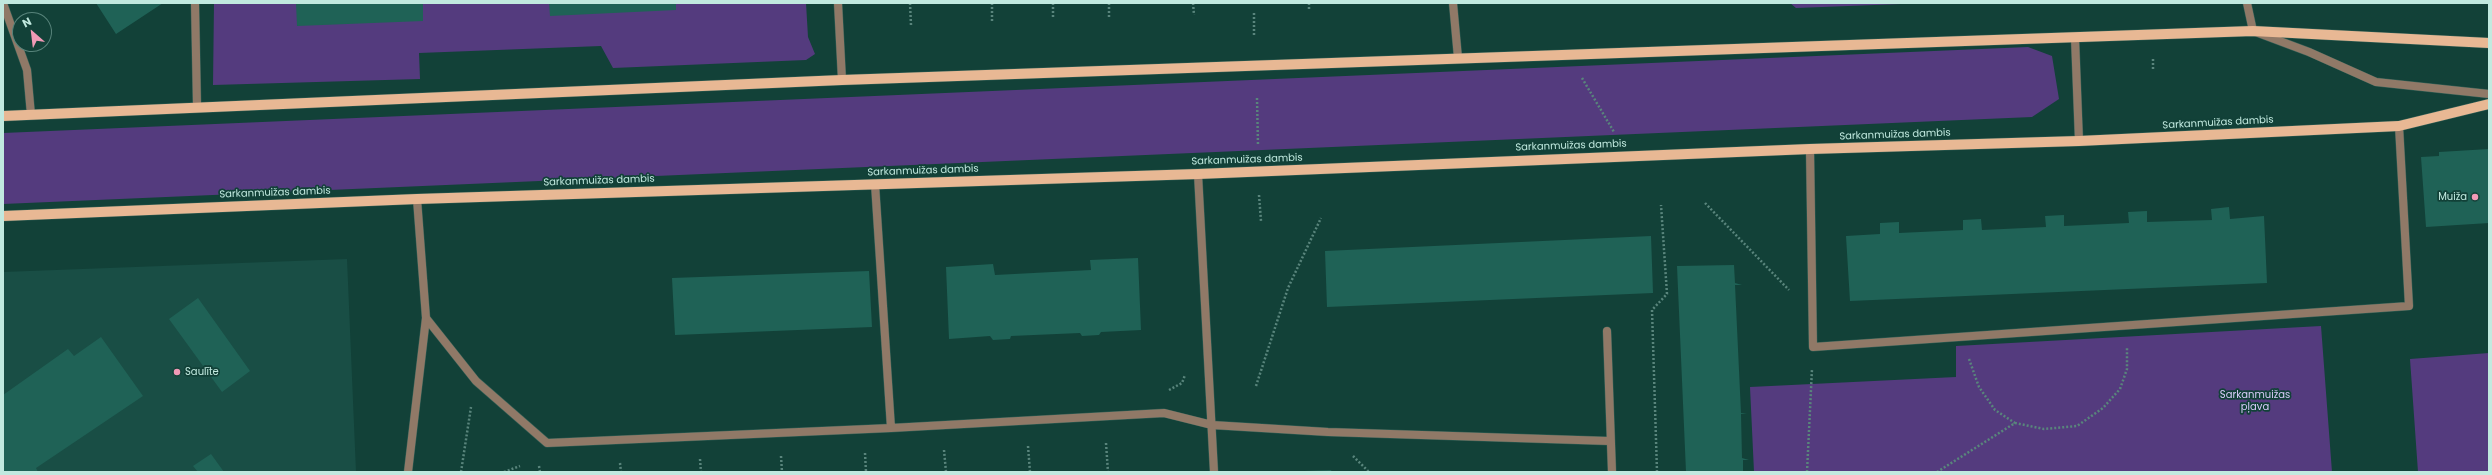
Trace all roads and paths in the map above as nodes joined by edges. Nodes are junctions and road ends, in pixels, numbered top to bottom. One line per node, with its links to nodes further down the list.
1 (3, 3): 30 (street)
2 (195, 3): 29 (street)
3 (838, 3): 25 (street)
4 (910, 3): 18 (path)
5 (992, 3): 17 (path)
6 (1053, 3): 15 (path)
7 (1109, 3): 16 (path)
8 (1193, 3): 14 (path)
9 (1309, 3): 12 (path)
10 (1452, 3): 23 (street)
11 (2247, 3): 19 (street)
12 (1310, 11)
13 (1254, 13): 20 (path)
14 (1194, 15)
15 (1053, 18)
16 (1109, 18)
17 (992, 22)
18 (910, 25)
19 (2253, 31): 21 (main road); 22 (main road); 26 (street)
20 (1254, 37)
21 (2075, 38): 23 (main road); 34 (street)
22 (2489, 43)
23 (1458, 58): 25 (main road)
24 (1578, 72): 33 (path)
25 (842, 80): 29 (main road)
26 (2489, 94)
27 (1257, 98): 35 (path)
28 (2489, 104): 32 (main road, Sarkanmuižas dambis)
29 (198, 106): 30 (main road)
30 (31, 115): 31 (main road)
31 (3, 116)
32 (2398, 126): 34 (main road, Sarkanmuižas dambis); 48 (street)
33 (1614, 132)
34 (2079, 142): 36 (main road, Sarkanmuižas dambis)
35 (1258, 145)
36 (1810, 149): 37 (main road, Sarkanmuižas dambis); 46 (street)
37 (1198, 174): 38 (main road, Sarkanmuižas dambis); 57 (street)
38 (875, 184): 40 (main road, Sarkanmuižas dambis); 58 (street)
39 (1259, 193): 45 (path)
40 (417, 199): 43 (main road, Sarkanmuižas dambis); 47 (street)
41 (1705, 203): 46 (path)
42 (1661, 205): 82 (path)
43 (3, 216)
44 (1321, 218): 54 (path)
45 (1261, 221)
46 (1812, 314): 51 (street)
47 (426, 318): 53 (street); 69 (street)
48 (2127, 326): 50 (street); 56 (path)
49 (1607, 332): 59 (street)
50 (1965, 337): 51 (street); 56 (path)
51 (1813, 347): 83 (path)
52 (1186, 372): 55 (path)
53 (476, 381): 58 (street); 70 (path)
54 (1256, 386)
55 (1163, 392)
56 (2015, 423): 84 (path)
57 (1212, 425): 58 (street); 59 (street); 80 (street)
58 (891, 428)
59 (1609, 441): 81 (street)
60 (1106, 443): 79 (path)
61 (1028, 446): 78 (path)
62 (944, 450): 77 (path)
63 (865, 453): 76 (path)
64 (781, 456): 75 (path)
65 (700, 459): 74 (path)
66 (620, 462): 73 (path)
67 (520, 466): 71 (path)
68 (539, 466): 72 (path)
69 (408, 472)
70 (461, 472)
71 (504, 472)
72 (540, 472)
73 (621, 472)
74 (702, 472)
75 (782, 472)
76 (866, 472)
77 (946, 472)
78 (1030, 472)
79 (1108, 472)
80 (1214, 472)
81 (1612, 472)
82 (1657, 472)
83 (1807, 472)
84 (1937, 472)

